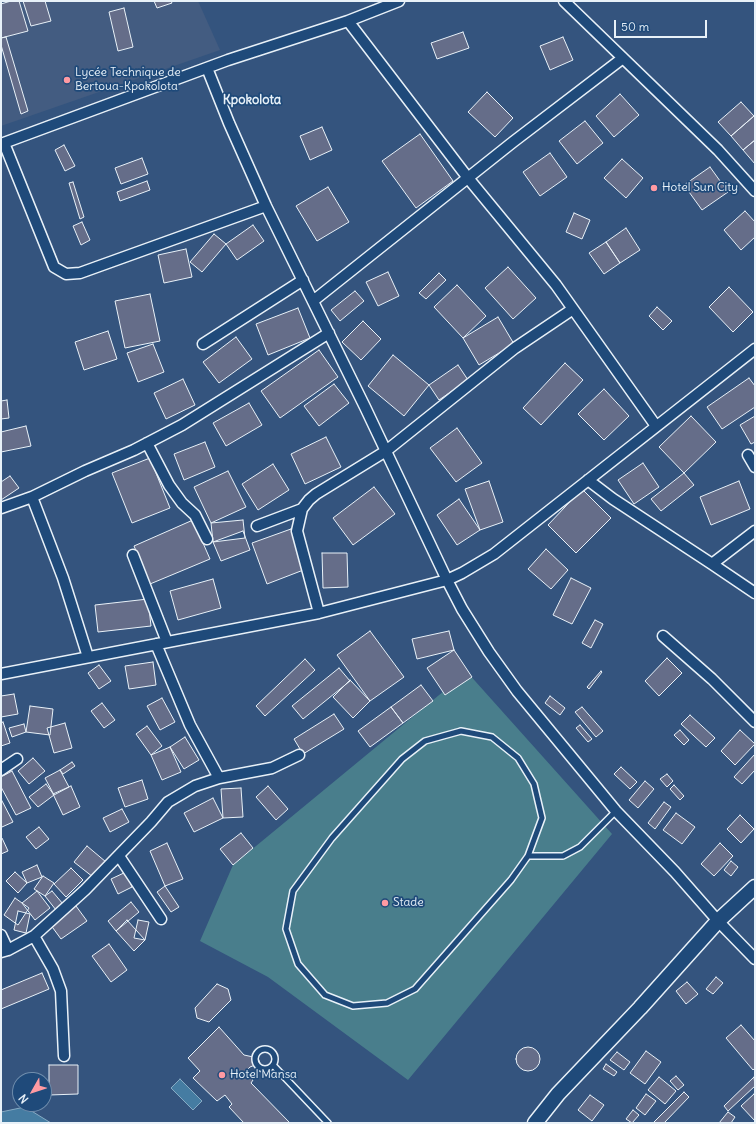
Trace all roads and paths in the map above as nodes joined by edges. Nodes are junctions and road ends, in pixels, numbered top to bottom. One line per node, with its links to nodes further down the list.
1 (399, 1): 3 (street)
2 (564, 1): 4 (street)
3 (348, 21): 5 (street); 7 (street)
4 (623, 58): 7 (street); 8 (street)
5 (207, 68): 6 (street); 9 (street)
6 (2, 143): 9 (street)
7 (468, 178): 11 (street); 12 (street)
8 (755, 191)
9 (266, 206): 10 (street)
10 (303, 280): 11 (street); 14 (street)
11 (314, 301): 13 (street)
12 (573, 309): 16 (street); 18 (street)
13 (329, 333): 17 (street); 18 (street)
14 (203, 344)
15 (755, 349): 16 (street)
16 (656, 426): 21 (street)
17 (146, 443): 22 (street); 27 (street)
18 (386, 451): 24 (street); 30 (street)
19 (748, 455): 20 (street)
20 (755, 467)
21 (588, 480): 29 (street); 30 (street)
22 (32, 497): 23 (street); 36 (street)
23 (1, 508)
24 (302, 509): 25 (street); 32 (street)
25 (257, 526)
26 (755, 532): 29 (street)
27 (207, 539)
28 (133, 555): 34 (street)
29 (712, 564): 31 (street)
30 (447, 580): 32 (street); 43 (street)
31 (755, 593)
32 (319, 613): 34 (street)
33 (664, 636): 38 (street)
34 (167, 642): 35 (street)
35 (156, 644): 36 (street); 42 (street)
36 (88, 657): 37 (street)
37 (1, 674)
38 (755, 722)
39 (299, 755): 42 (street)
40 (16, 759): 41 (street)
41 (1, 770)
42 (219, 778): 44 (street)
43 (616, 811): 45 (lane); 48 (street)
44 (119, 856): 47 (street); 50 (street)
45 (528, 856): 45 (lane)
46 (755, 887): 48 (main road)
47 (161, 919)
48 (718, 921): 52 (street); 56 (main road)
49 (1, 935): 51 (street)
50 (34, 936): 51 (street); 53 (street)
51 (4, 951)
52 (755, 959)
53 (64, 1056)
54 (273, 1065): 55 (lane)
55 (328, 1123)
56 (535, 1123)

